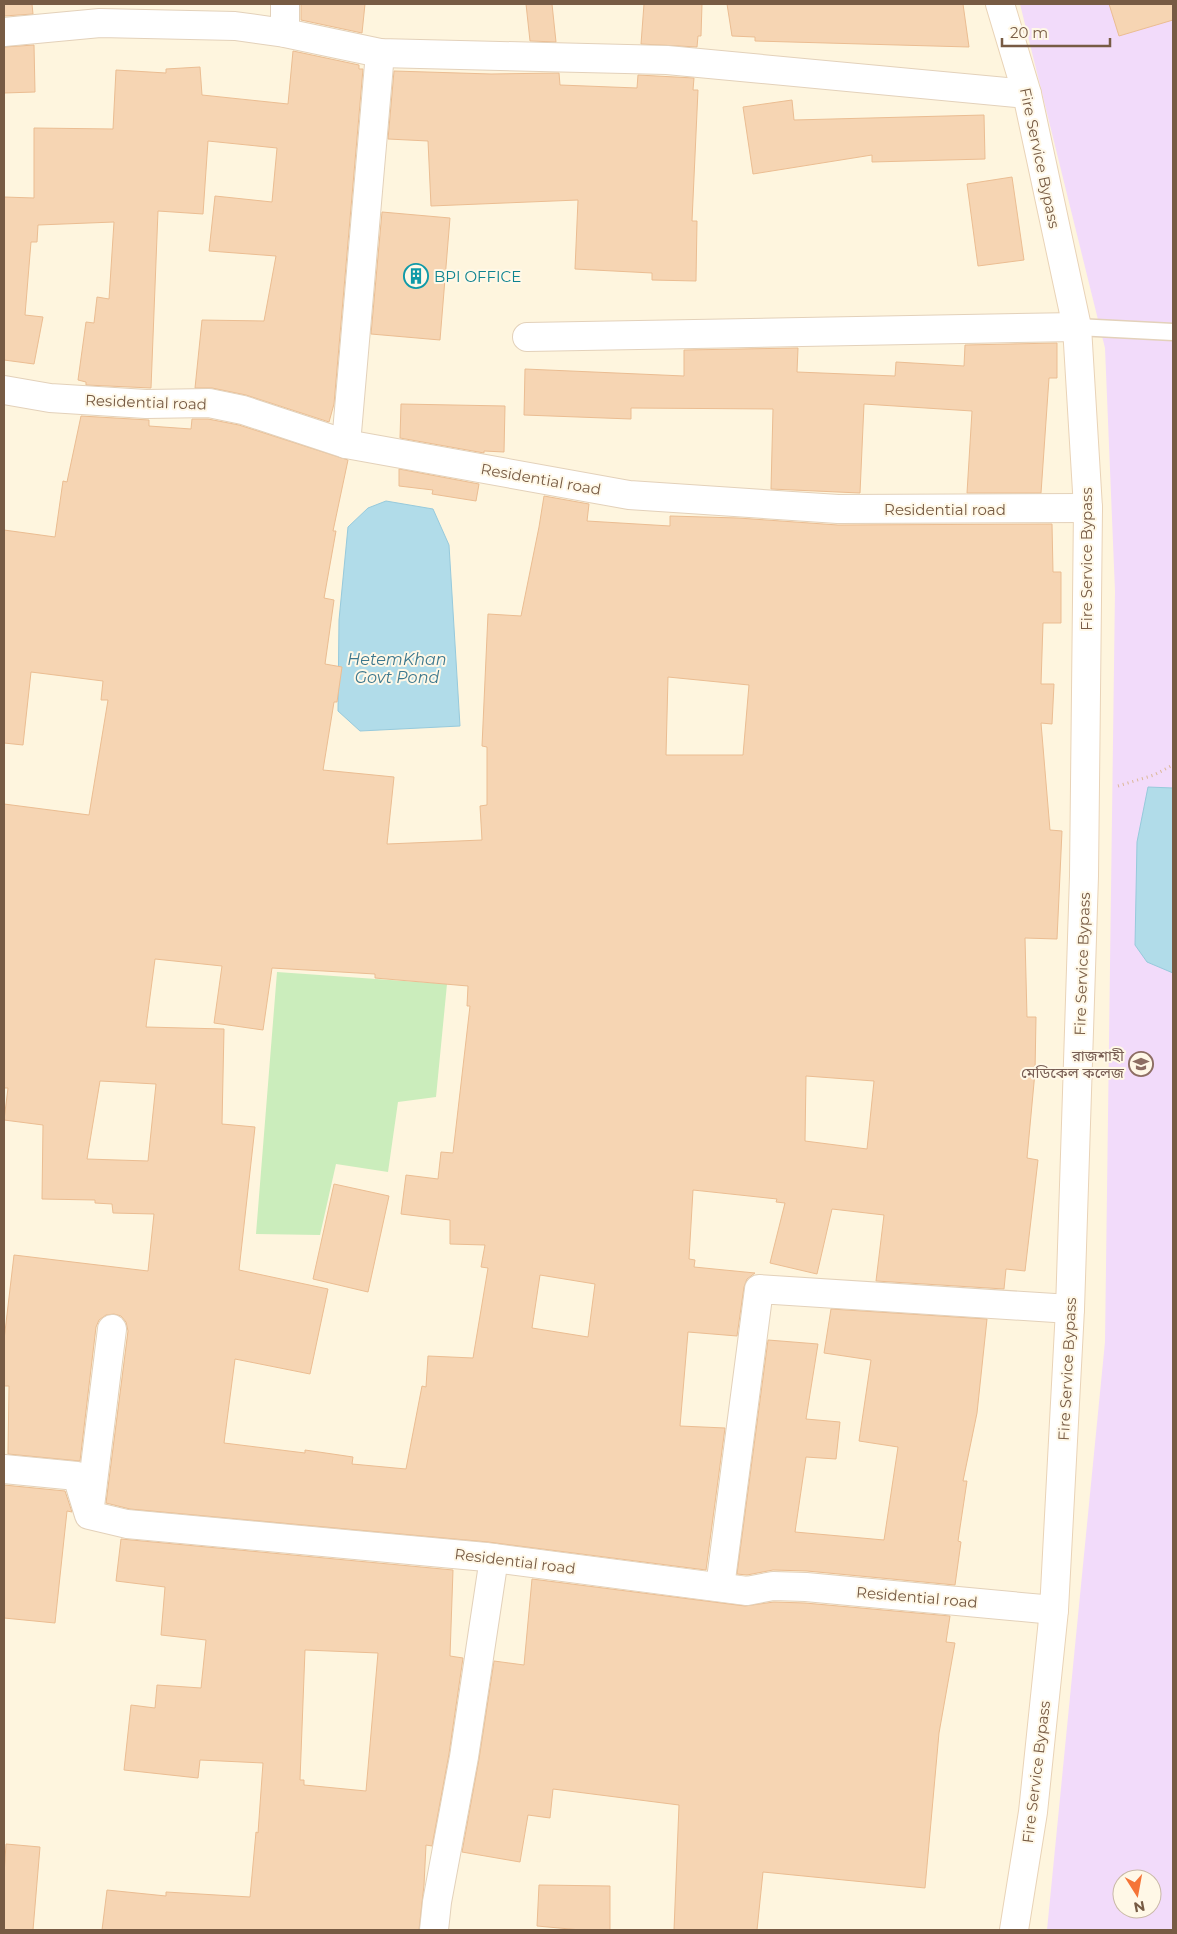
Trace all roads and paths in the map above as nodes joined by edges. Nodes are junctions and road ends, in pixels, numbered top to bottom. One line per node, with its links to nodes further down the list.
1 (285, 4): 4 (street)
2 (1000, 4): 6 (street, Fire Service Bypass)
3 (4, 32): 4 (street)
4 (286, 33): 5 (street)
5 (380, 53): 6 (street); 11 (street)
6 (1027, 94): 7 (street, Fire Service Bypass)
7 (1077, 327): 8 (lane); 9 (street); 12 (street, Fire Service Bypass)
8 (1173, 332)
9 (527, 336)
10 (4, 390): 11 (street, Residential road)
11 (346, 444): 12 (street, Residential road)
12 (1088, 508): 14 (street, Fire Service Bypass)
13 (1173, 765): 14 (path)
14 (1085, 791): 15 (street, Fire Service Bypass)
15 (1070, 1309): 20 (street); 21 (street, Fire Service Bypass)
16 (112, 1329): 18 (street)
17 (4, 1469): 18 (street)
18 (89, 1515): 19 (street, Residential road)
19 (494, 1558): 20 (street, Residential road); 22 (street)
20 (720, 1587): 21 (street, Residential road)
21 (1054, 1610): 23 (street, Fire Service Bypass)
22 (434, 1930)
23 (1014, 1930)

